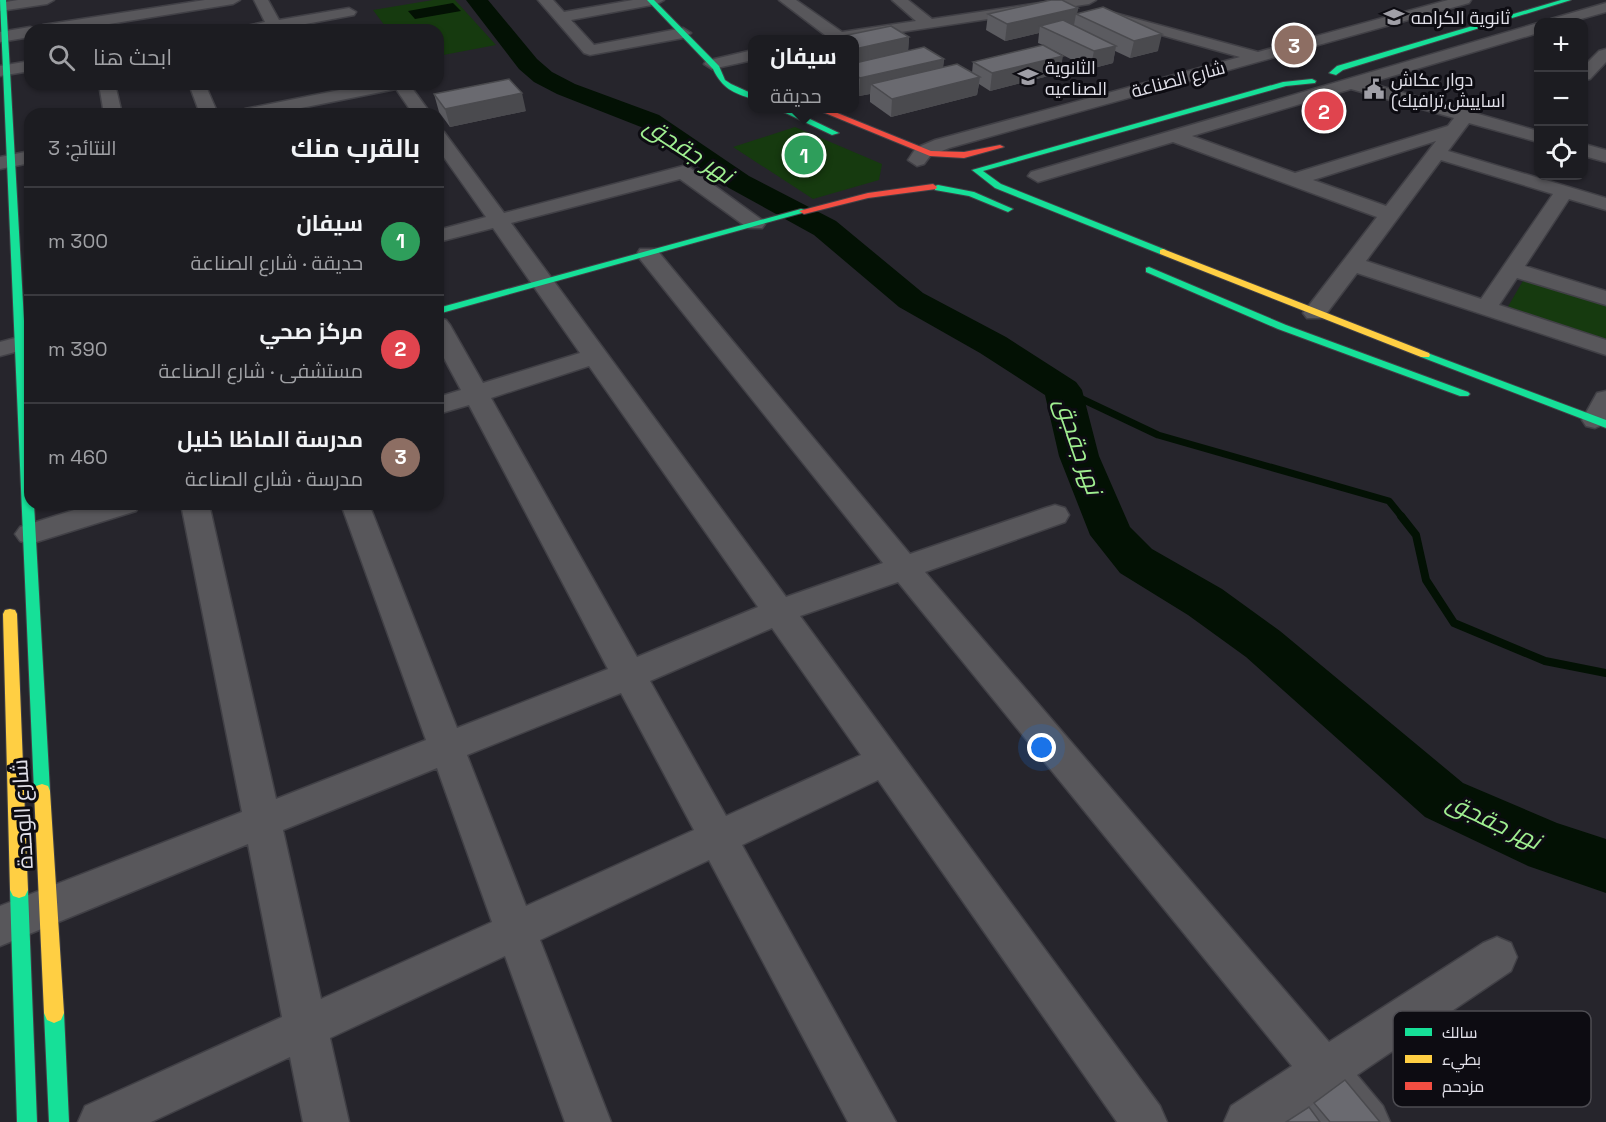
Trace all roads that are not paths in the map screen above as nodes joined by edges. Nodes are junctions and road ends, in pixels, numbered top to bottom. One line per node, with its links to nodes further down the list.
1 (47, 0): 15 (street)
2 (233, 0): 19 (street)
3 (261, 0): 27 (street)
4 (546, 0): 23 (street)
5 (653, 0): 16 (street); 32 (street)
6 (812, 0): 13 (street)
7 (899, 0): 29 (street)
8 (1089, 0): 14 (street)
9 (1414, 0): 18 (street)
10 (1464, 0): 18 (street)
11 (1523, 0): 36 (street)
12 (1568, 0): 50 (street)
13 (788, 2): 34 (street)
14 (1061, 2): 29 (street); 42 (street)
15 (2, 5): 37 (street, شارع الوحدة)
16 (599, 5): 23 (street); 39 (street)
17 (1606, 7): 21 (street)
18 (1435, 8): 42 (street)
19 (170, 10): 25 (street)
20 (348, 11): 28 (street)
21 (1590, 12): 22 (street); 24 (street)
22 (1606, 15)
23 (562, 17): 39 (street)
24 (1570, 18)
25 (94, 21): 26 (street)
26 (77, 24)
27 (274, 24)
28 (293, 24)
29 (929, 24): 35 (street)
30 (1534, 29): 33 (street)
31 (24, 33): 37 (street)
32 (683, 33): 39 (street); 45 (street)
33 (1522, 33): 38 (street); 55 (street)
34 (829, 35)
35 (854, 35)
36 (1399, 35)
37 (2, 36): 48 (street, شارع الوحدة)
38 (1534, 37)
39 (627, 44): 43 (street)
40 (1588, 50): 49 (street)
41 (748, 56): 45 (street)
42 (1258, 56): 47 (street); 80 (street)
43 (638, 58)
44 (1300, 61): 47 (street)
45 (714, 66): 53 (street); 61 (street)
46 (24, 67): 48 (street)
47 (1280, 67): 54 (street)
48 (3, 71): 79 (street, شارع الوحدة)
49 (1588, 71)
50 (1329, 72): 54 (street); 55 (street)
51 (1588, 73): 52 (street)
52 (1606, 76)
53 (748, 80)
54 (1312, 81): 82 (street)
55 (1354, 84): 68 (street); 70 (street)
56 (108, 90): 63 (street)
57 (199, 90): 64 (street)
58 (309, 90): 62 (street)
59 (374, 90): 62 (street)
60 (405, 90): 65 (street)
61 (748, 95)
62 (319, 107)
63 (112, 108)
64 (207, 108)
65 (418, 108)
66 (790, 113): 71 (street)
67 (825, 113): 80 (street)
68 (1460, 123): 69 (street); 75 (street); 85 (street)
69 (1534, 132)
70 (1175, 136): 84 (street); 85 (street)
71 (852, 140)
72 (1017, 142): 76 (street)
73 (444, 145): 81 (street)
74 (1588, 151): 77 (street)
75 (1436, 153): 87 (street); 91 (street)
76 (946, 156): 80 (street); 82 (street)
77 (1606, 156)
78 (24, 158): 79 (street)
79 (5, 162): 90 (street, شارع الوحدة)
80 (909, 166): 86 (street); 88 (street)
81 (461, 169): 83 (street); 93 (street)
82 (976, 170): 86 (street); 105 (street)
83 (444, 173)
84 (1038, 176)
85 (1294, 180): 91 (street)
86 (935, 188): 88 (street); 92 (street)
87 (1564, 192): 89 (street); 99 (street)
88 (848, 199): 94 (street)
89 (1606, 204)
90 (22, 212): 100 (street, شارع الوحدة)
91 (1390, 215): 98 (street)
92 (1024, 216)
93 (498, 220): 94 (street); 95 (street); 101 (street)
94 (761, 223): 96 (street)
95 (444, 234)
96 (648, 254): 101 (street); 123 (street)
97 (1131, 262): 111 (street)
98 (1353, 264): 104 (street); 105 (street)
99 (1512, 269): 102 (street); 104 (street)
100 (23, 270): 107 (street, شارع الوحدة)
101 (542, 282): 103 (street); 109 (street)
102 (1606, 298)
103 (444, 309)
104 (1485, 309): 108 (street)
105 (1315, 313): 114 (street)
106 (444, 336): 110 (street)
107 (9, 347): 113 (street, شارع الوحدة)
108 (1606, 348)
109 (595, 356): 110 (street); 125 (street)
110 (476, 394): 112 (street); 127 (street)
111 (1475, 398)
112 (444, 404)
113 (24, 411)
114 (1602, 414)
115 (24, 425): 116 (street)
116 (5, 430)
117 (29, 510): 122 (street, شارع الوحدة)
118 (107, 510): 122 (street)
119 (196, 510): 130 (street)
120 (358, 510): 128 (street)
121 (1055, 515): 123 (street)
122 (30, 534): 126 (street, شارع الوحدة)
123 (903, 567): 125 (street); 138 (street)
124 (10, 601): 126 (street, شارع الوحدة)
125 (780, 611): 127 (street); 129 (street)
126 (15, 634): 132 (street, شارع الوحدة); 132 (street, شارع الوحدة)
127 (629, 675): 128 (street); 131 (street)
128 (447, 747): 130 (street); 133 (street)
129 (884, 761): 131 (street); 145 (street)
130 (262, 821): 132 (street); 137 (street)
131 (718, 838): 133 (street); 144 (street)
132 (23, 917): 139 (street, شارع الوحدة); 140 (street, شارع الوحدة)
133 (517, 930): 137 (street); 143 (street)
134 (1497, 957): 135 (street)
135 (1415, 1011)
136 (1393, 1025): 138 (street)
137 (306, 1028): 141 (street); 142 (street)
138 (1323, 1071): 146 (street); 147 (street)
139 (27, 1122)
140 (59, 1122)
141 (101, 1122)
142 (326, 1122)
143 (588, 1122)
144 (873, 1122)
145 (1144, 1122)
146 (1247, 1122)
147 (1367, 1122)

